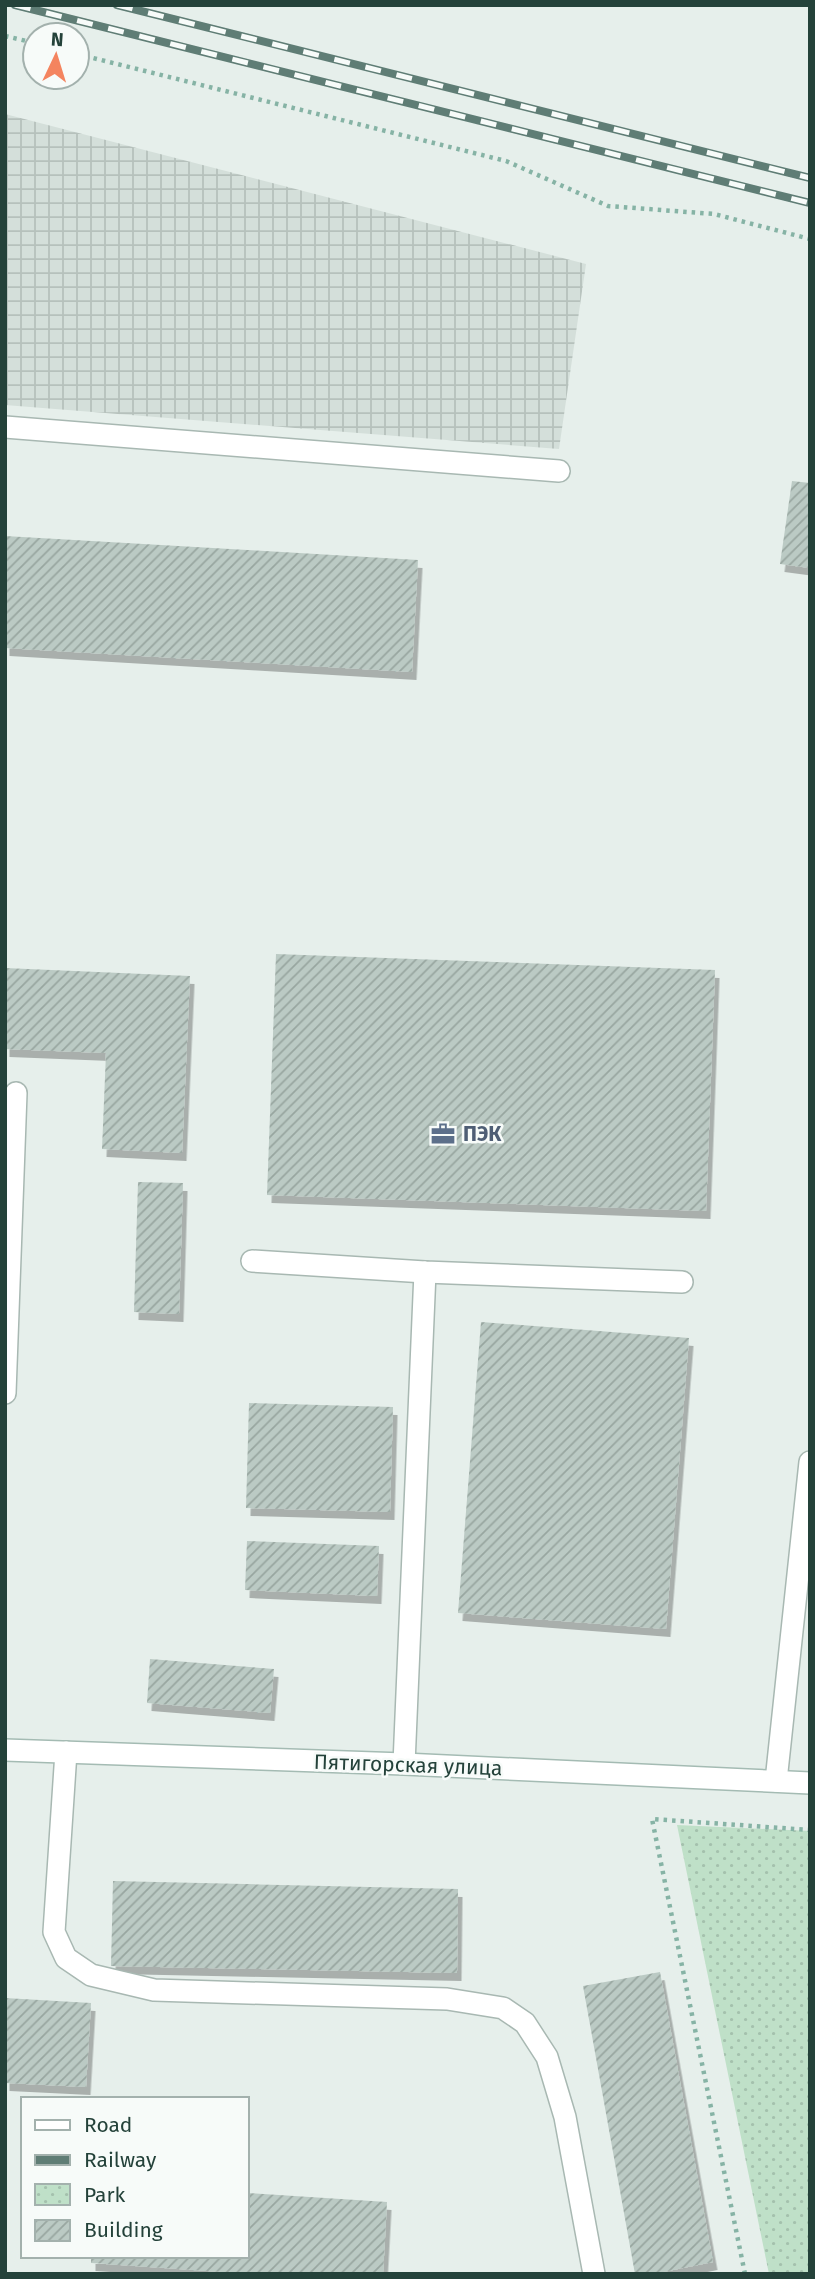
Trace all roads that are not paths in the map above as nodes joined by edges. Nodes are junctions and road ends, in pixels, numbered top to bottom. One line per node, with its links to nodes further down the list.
1 (5, 427): 2 (main road)
2 (559, 471)
3 (16, 1093): 7 (main road)
4 (252, 1261): 5 (main road)
5 (425, 1272): 6 (main road); 11 (main road)
6 (682, 1282)
7 (5, 1393)
8 (810, 1462): 12 (main road)
9 (5, 1750): 10 (main road, Пятигорская улица)
10 (66, 1752): 11 (main road, Пятигорская улица); 14 (main road)
11 (404, 1764): 12 (main road, Пятигорская улица)
12 (776, 1781): 13 (main road, Пятигорская улица)
13 (810, 1783)
14 (594, 2274)

